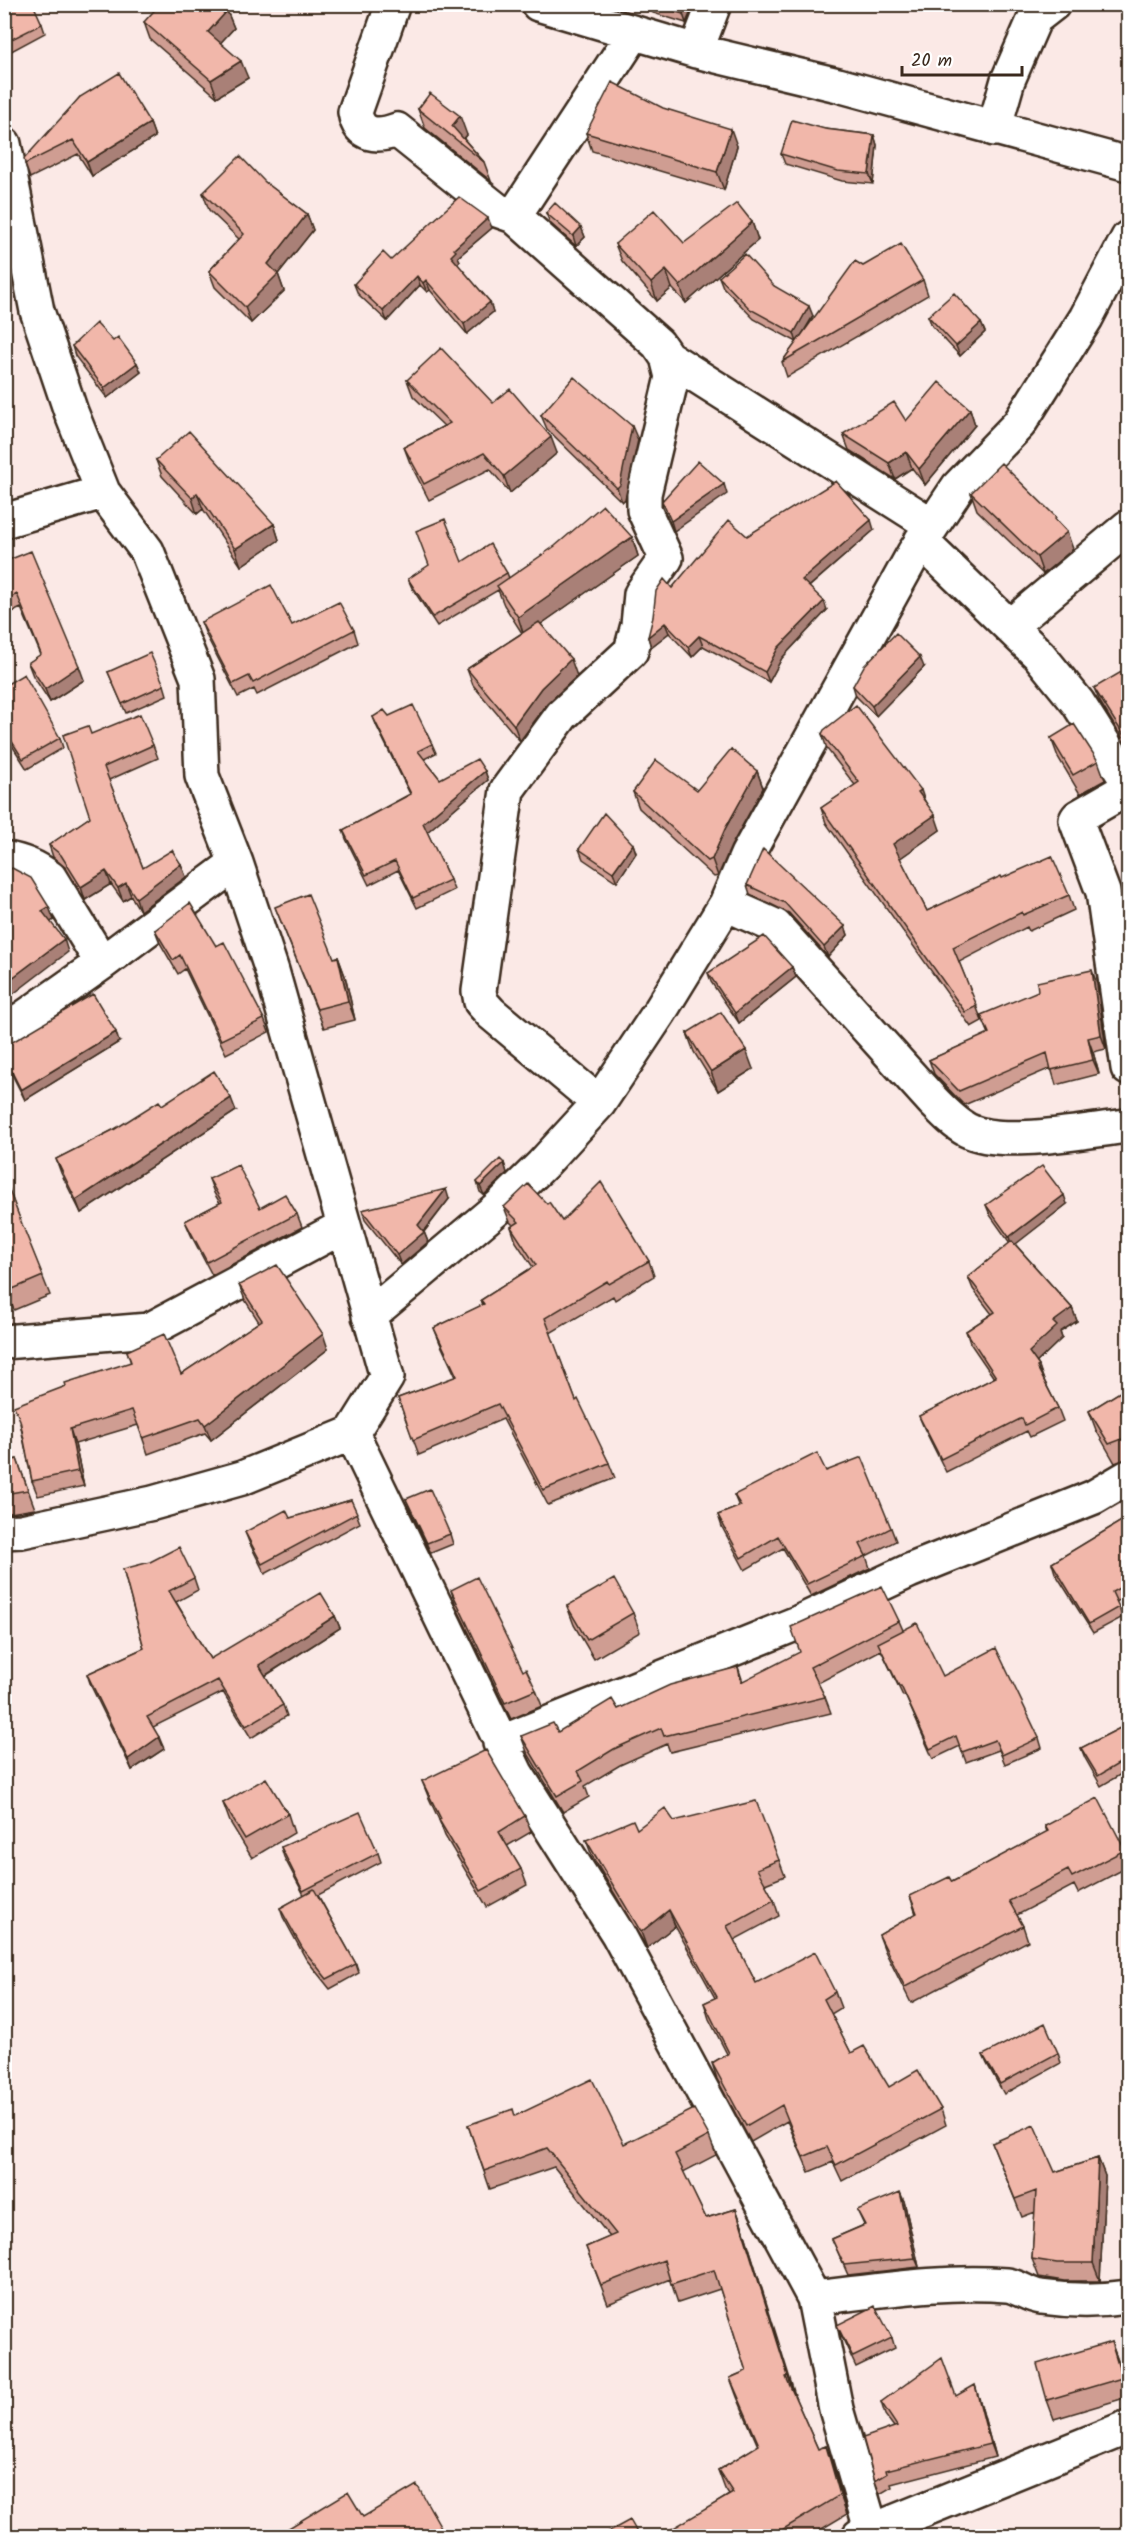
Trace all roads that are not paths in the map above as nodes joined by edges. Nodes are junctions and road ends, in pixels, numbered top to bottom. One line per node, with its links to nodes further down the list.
1 (393, 4): 10 (street)
2 (538, 4): 5 (street)
3 (714, 4): 6 (street)
4 (1053, 4): 7 (street)
5 (634, 33): 6 (street); 10 (street)
6 (696, 51): 7 (street)
7 (994, 129): 9 (street)
8 (4, 144): 13 (street)
9 (1128, 164)
10 (514, 216): 12 (street)
11 (1128, 238): 16 (street)
12 (667, 357): 16 (street); 24 (street)
13 (103, 492): 14 (street); 19 (street)
14 (4, 521)
15 (1128, 527): 17 (street)
16 (927, 533): 17 (street); 20 (street)
17 (1010, 626): 23 (street)
18 (4, 858): 21 (street)
19 (236, 863): 21 (street); 26 (street)
20 (726, 904): 24 (street); 25 (street)
21 (102, 963): 22 (street)
22 (4, 1032)
23 (1128, 1068)
24 (599, 1103): 27 (street)
25 (1128, 1126)
26 (344, 1226): 27 (street); 28 (street)
27 (369, 1316): 29 (street)
28 (4, 1342)
29 (352, 1433): 31 (street); 32 (street)
30 (1128, 1478): 32 (street)
31 (4, 1532)
32 (500, 1743): 34 (street)
33 (1128, 2297): 34 (street)
34 (814, 2298): 36 (street)
35 (1128, 2427): 36 (street)
36 (867, 2535)

